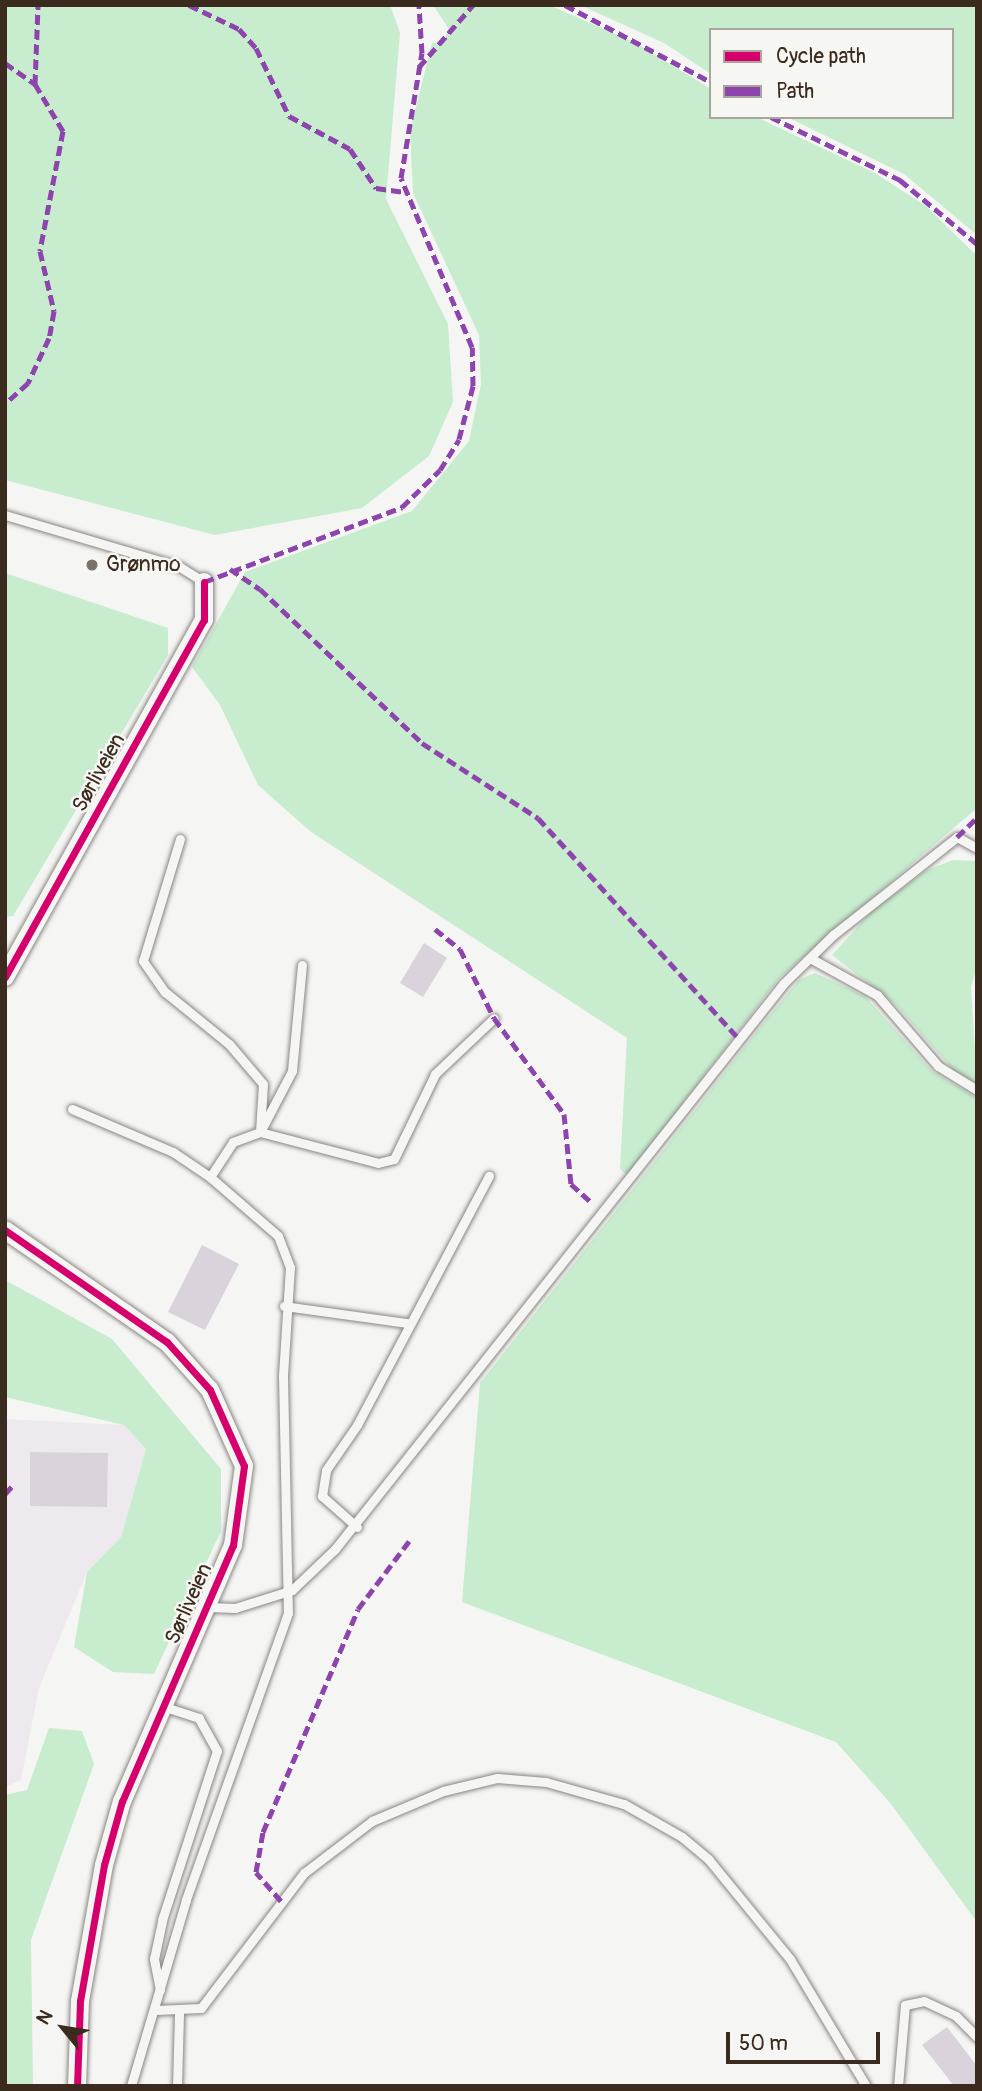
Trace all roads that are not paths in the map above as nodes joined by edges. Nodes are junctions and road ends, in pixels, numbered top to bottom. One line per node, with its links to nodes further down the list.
1 (5, 515): 2 (lane)
2 (204, 582): 7 (street, Sørliveien)
3 (180, 839): 11 (lane)
4 (977, 848): 5 (lane)
5 (810, 958): 9 (lane); 17 (lane)
6 (302, 965): 11 (lane)
7 (5, 977)
8 (494, 1018): 11 (lane)
9 (977, 1090)
10 (72, 1110): 13 (lane)
11 (260, 1132): 13 (lane)
12 (489, 1175): 16 (lane)
13 (210, 1178): 15 (lane)
14 (5, 1230): 19 (street, Sørliveien)
15 (284, 1306): 16 (lane); 18 (lane)
16 (407, 1323): 17 (lane)
17 (357, 1527): 18 (lane)
18 (292, 1590): 19 (lane); 21 (lane)
19 (208, 1607): 20 (street, Sørliveien)
20 (162, 1706): 21 (lane); 25 (street, Sørliveien)
21 (161, 1992): 22 (lane)
22 (156, 2010): 23 (lane); 26 (lane)
23 (179, 2014): 27 (lane); 28 (lane)
24 (977, 2037): 29 (lane)
25 (76, 2086)
26 (131, 2086)
27 (177, 2086)
28 (866, 2086)
29 (898, 2086)

